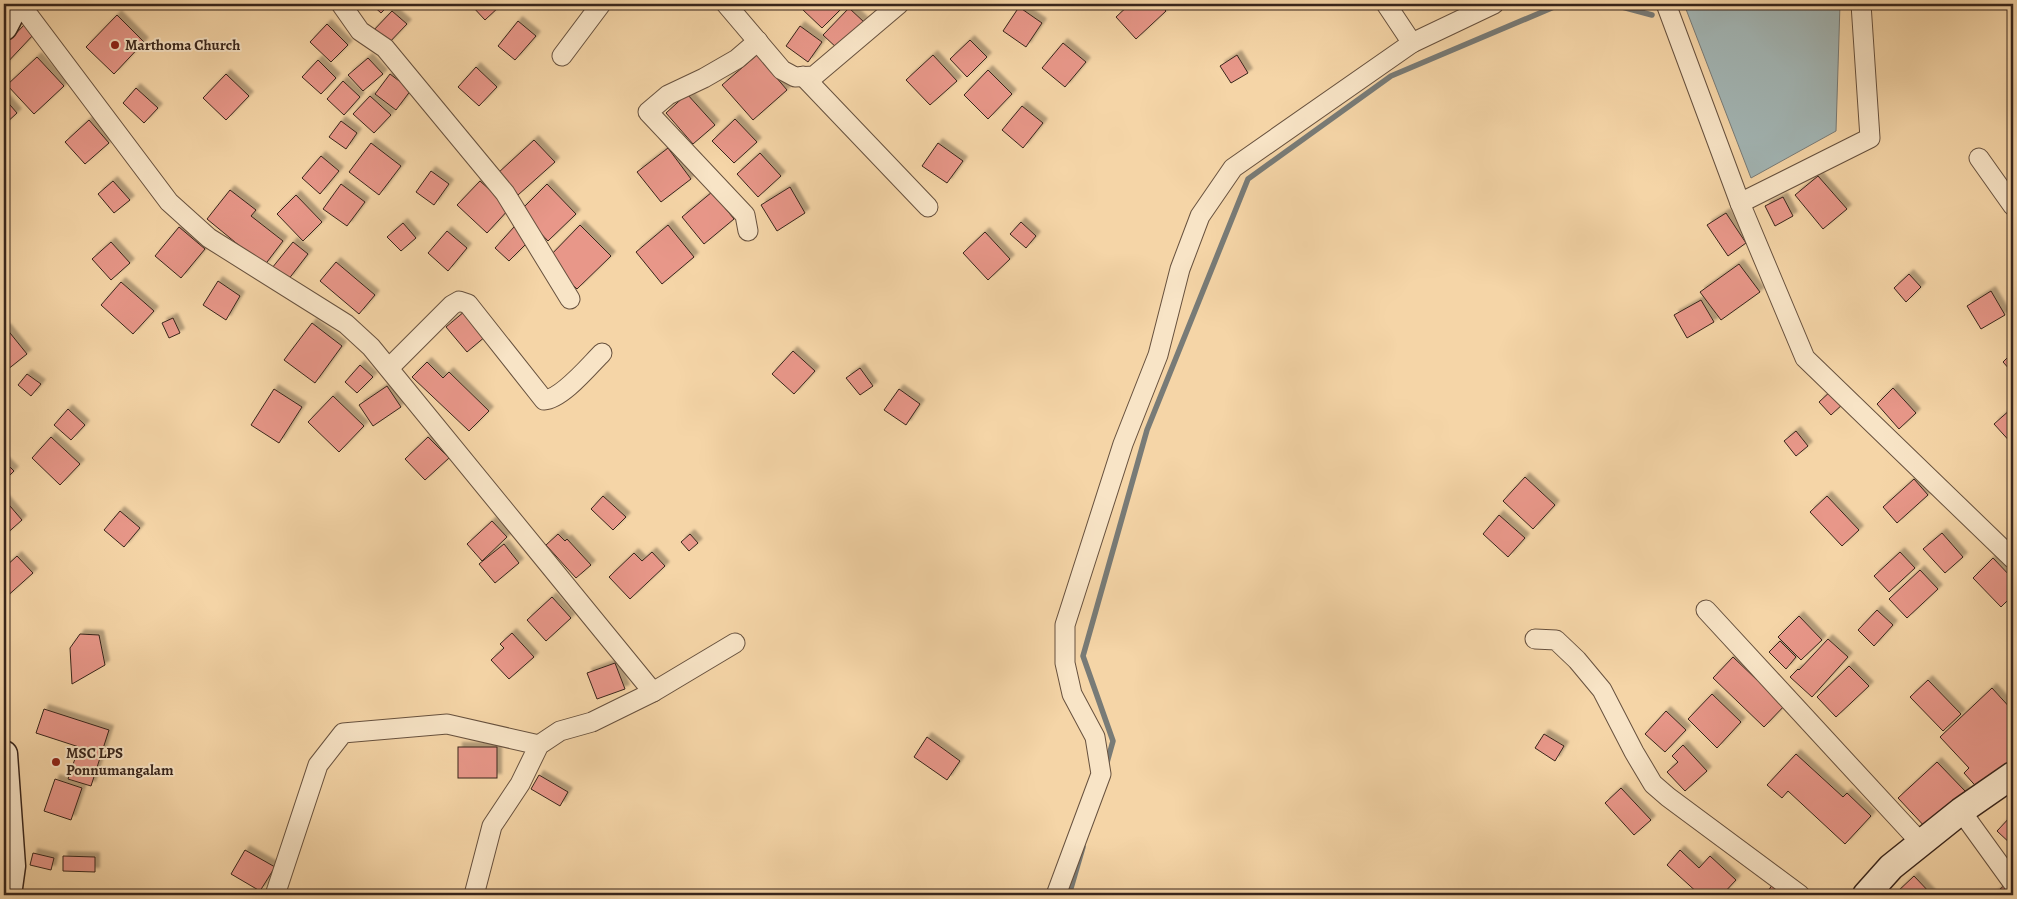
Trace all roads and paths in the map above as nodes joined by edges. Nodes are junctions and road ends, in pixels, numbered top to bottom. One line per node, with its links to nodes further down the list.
1 (16, 4): 11 (street)
2 (20, 4): 23 (street)
3 (341, 4): 21 (street)
4 (601, 4): 14 (street)
5 (726, 4): 12 (street)
6 (899, 4): 15 (street)
7 (1386, 4): 13 (street)
8 (1494, 4): 13 (street)
9 (1666, 4): 17 (street)
10 (1861, 4): 17 (street)
11 (4, 27)
12 (758, 41): 15 (street); 20 (street)
13 (1412, 43): 38 (street)
14 (562, 56)
15 (803, 76): 19 (street)
16 (1980, 158): 18 (street)
17 (1740, 203): 24 (street)
18 (2013, 206)
19 (928, 207)
20 (748, 231)
21 (570, 299)
22 (602, 353): 23 (street)
23 (388, 368): 28 (street)
24 (2013, 559)
25 (1706, 610): 33 (street)
26 (1535, 639): 39 (street)
27 (735, 643): 28 (street)
28 (653, 692): 29 (street)
29 (539, 745): 36 (street); 37 (street)
30 (4, 754): 35 (street)
31 (2013, 775): 32 (street)
32 (1961, 812): 33 (street); 34 (street)
33 (1921, 843): 40 (street)
34 (2013, 884)
35 (8, 895)
36 (275, 895)
37 (474, 895)
38 (1056, 895)
39 (1800, 895)
40 (1866, 895)

